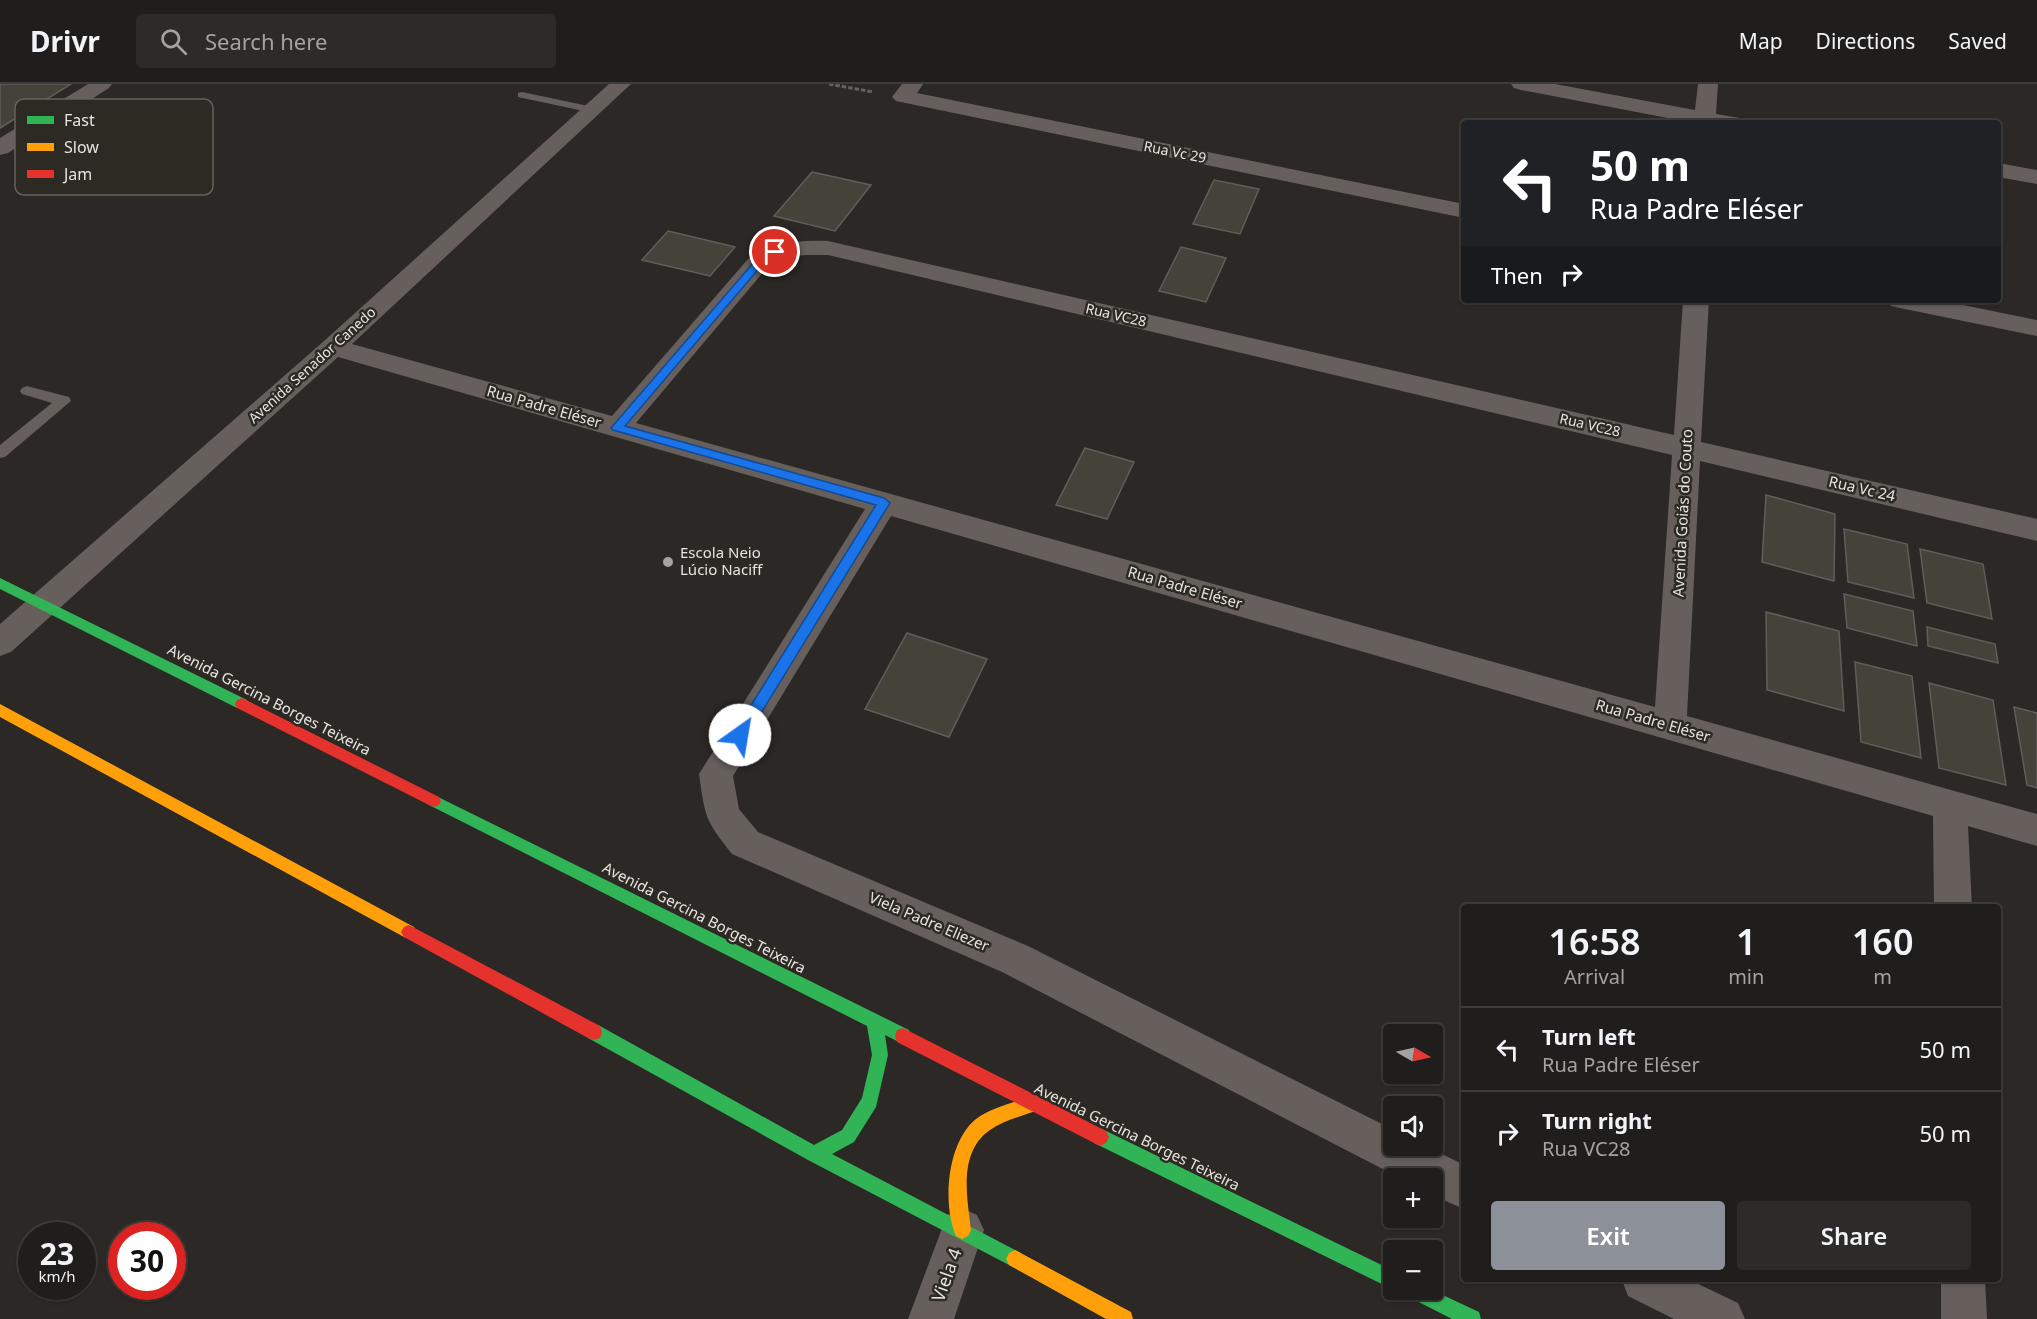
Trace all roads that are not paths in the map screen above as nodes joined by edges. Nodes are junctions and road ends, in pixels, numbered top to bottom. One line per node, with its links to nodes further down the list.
1 (102, 84): 7 (street)
2 (621, 84): 8 (street, Avenida Senador Canedo)
3 (1521, 84): 9 (street)
4 (1708, 84): 10 (street)
5 (908, 90): 15 (street, Rua Vc 29)
6 (522, 95): 8 (lane)
7 (78, 99)
8 (592, 110): 19 (street, Avenida Senador Canedo)
9 (1700, 120)
10 (1705, 120)
11 (15, 139): 12 (street)
12 (0, 148)
13 (2001, 171): 14 (street)
14 (2037, 177)
15 (1461, 210)
16 (1696, 303): 22 (street, Avenida Goiás do Couto)
17 (1915, 303): 18 (street)
18 (2037, 328)
19 (333, 347): 21 (street, Rua Padre Eléser); 27 (street, Avenida Senador Canedo)
20 (27, 391): 23 (lane)
21 (617, 428): 22 (street, Rua VC28); 24 (street, Rua Padre Eléser)
22 (1687, 447): 25 (street, Rua Vc 24); 30 (street, Avenida Goiás do Couto)
23 (0, 453)
24 (884, 503): 30 (street, Rua Padre Eléser); 37 (street, Viela Padre Eliezer)
25 (2037, 530)
26 (0, 583): 27 (main road, Avenida Gercina Borges Teixeira)
27 (44, 605): 28 (street, Avenida Senador Canedo); 34 (main road, Avenida Gercina Borges Teixeira)
28 (0, 643)
29 (0, 710): 36 (main road)
30 (1670, 726): 31 (street, Rua Padre Eléser)
31 (1950, 805): 32 (street, Rua Padre Eléser); 33 (street)
32 (2037, 830)
33 (1953, 904)
34 (874, 1021): 35 (main road, Avenida Gercina Borges Teixeira); 36 (main road)
35 (1032, 1104): 38 (main road); 39 (main road, Avenida Gercina Borges Teixeira)
36 (814, 1154): 38 (main road)
37 (1461, 1186)
38 (962, 1230): 43 (street, Viela 4); 44 (main road)
39 (1383, 1276)
40 (1648, 1282): 46 (street)
41 (1963, 1282): 47 (street)
42 (1433, 1300): 45 (main road)
43 (931, 1319)
44 (1124, 1319)
45 (1472, 1319)
46 (1722, 1319)
47 (1964, 1319)

